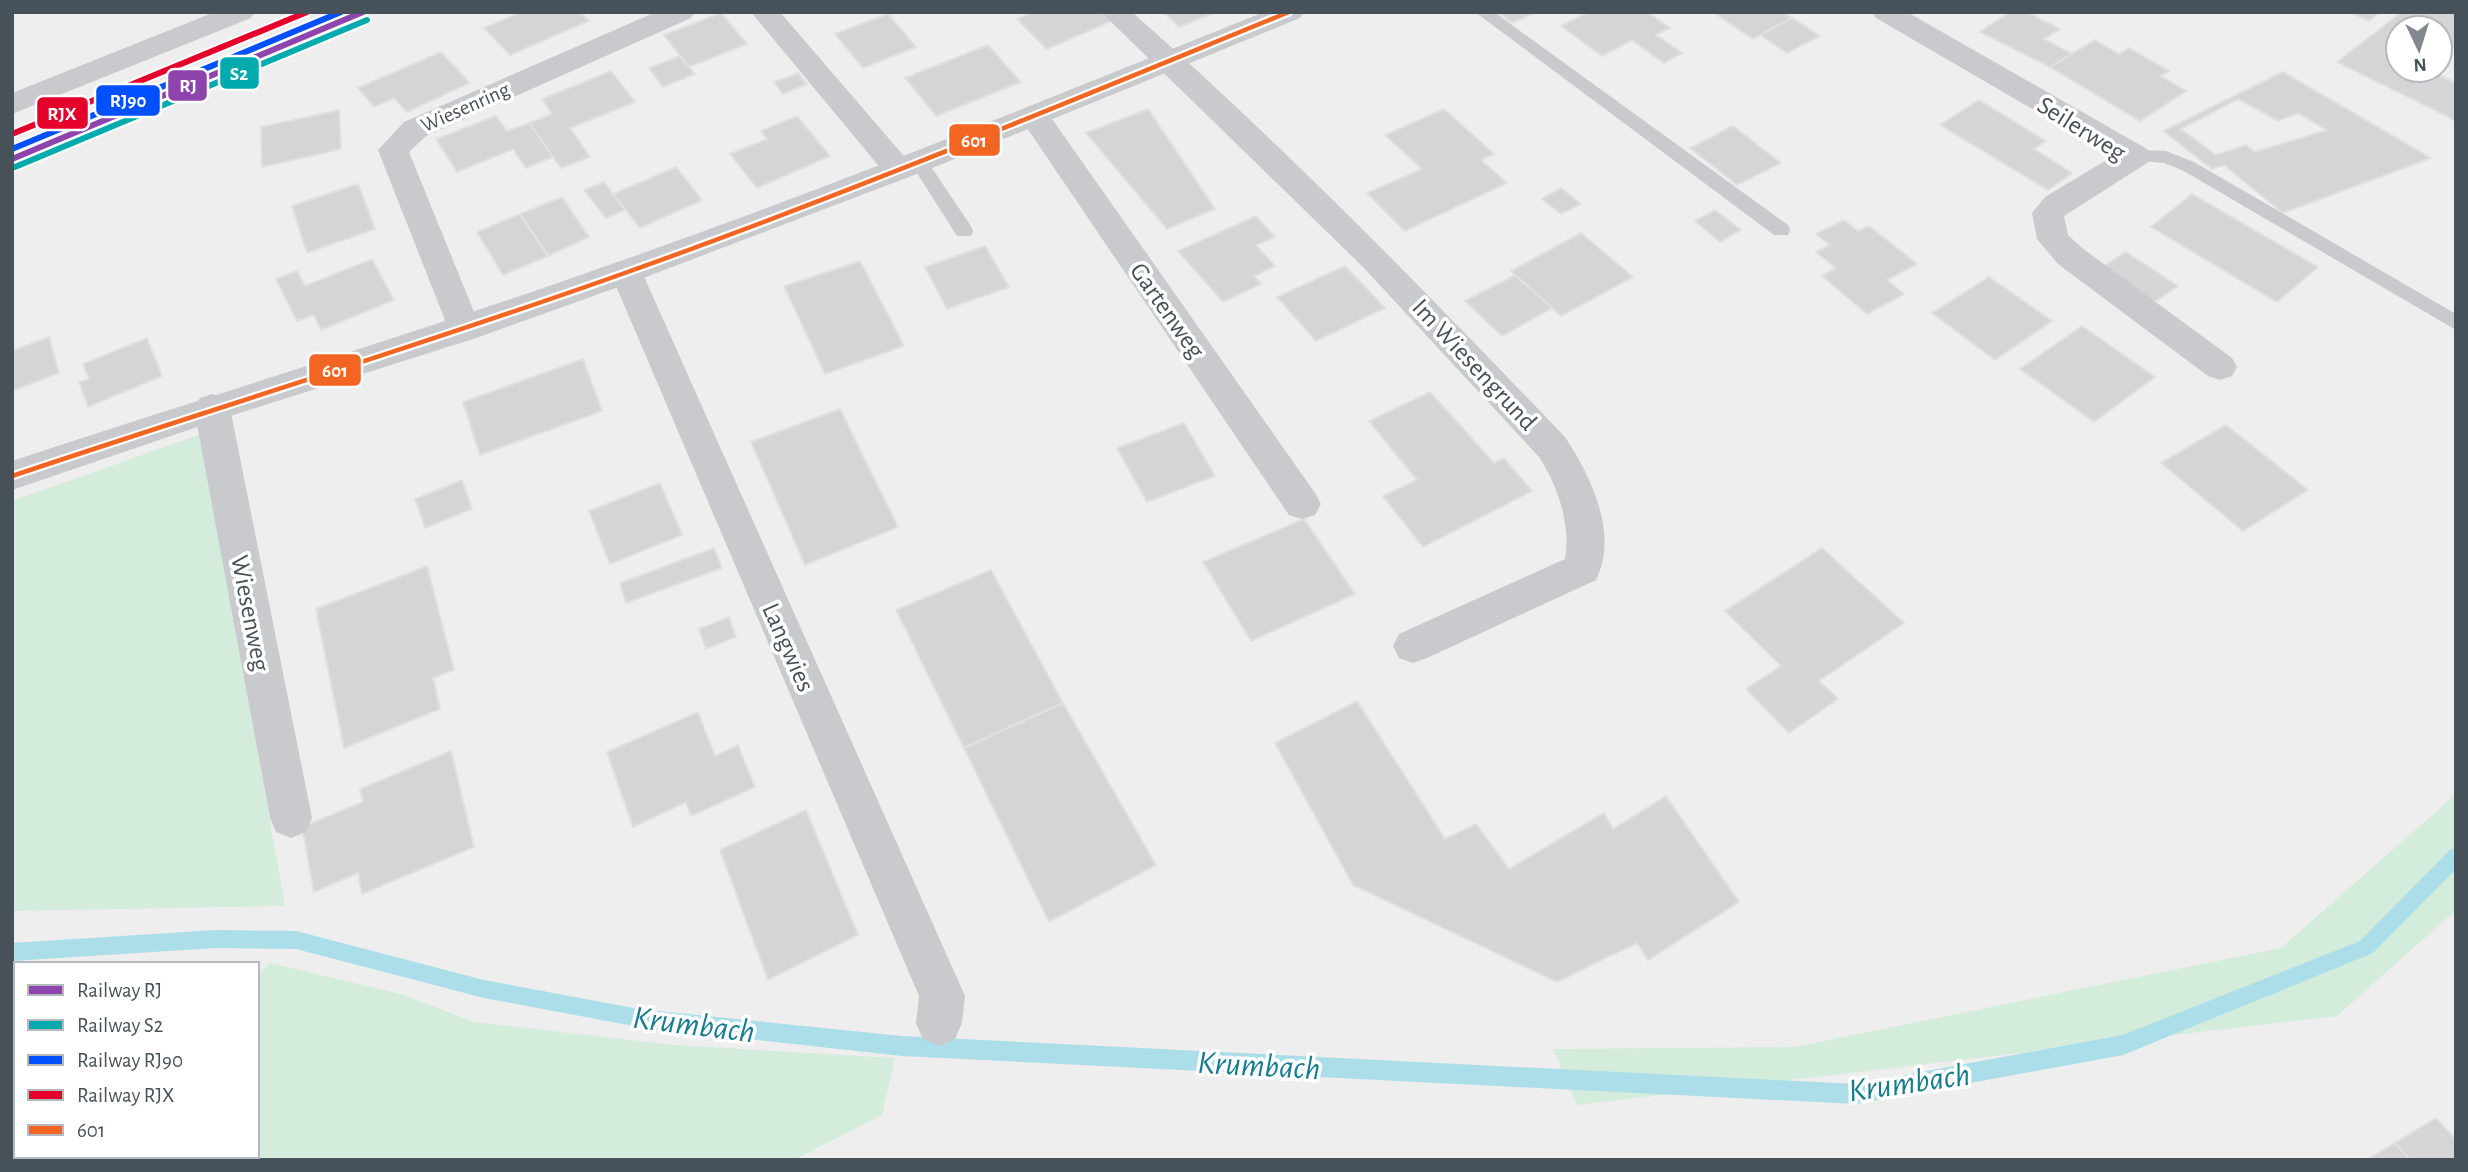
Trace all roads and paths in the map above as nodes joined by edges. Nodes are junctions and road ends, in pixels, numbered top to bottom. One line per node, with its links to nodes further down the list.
1 (241, 12): 9 (street)
2 (681, 12): 17 (street, Wiesenring)
3 (765, 12): 12 (street)
4 (1115, 12): 8 (street)
5 (1290, 12): 8 (street)
6 (1483, 12): 13 (lane)
7 (1886, 12): 11 (street, Seilerweg)
8 (1171, 62): 10 (street); 22 (street, Im Wiesengrund)
9 (12, 104)
10 (1034, 116): 12 (street); 21 (street, Gartenweg)
11 (2136, 156): 16 (lane); 18 (street, Seilerweg)
12 (908, 166): 14 (lane); 15 (street)
13 (1781, 230)
14 (964, 231)
15 (626, 272): 17 (street); 24 (street, Langwies)
16 (2456, 323)
17 (464, 329): 19 (street)
18 (2220, 367)
19 (212, 408): 20 (street); 23 (street, Wiesenweg)
20 (12, 476)
21 (1301, 504)
22 (1413, 646)
23 (291, 818)
24 (939, 1023)

